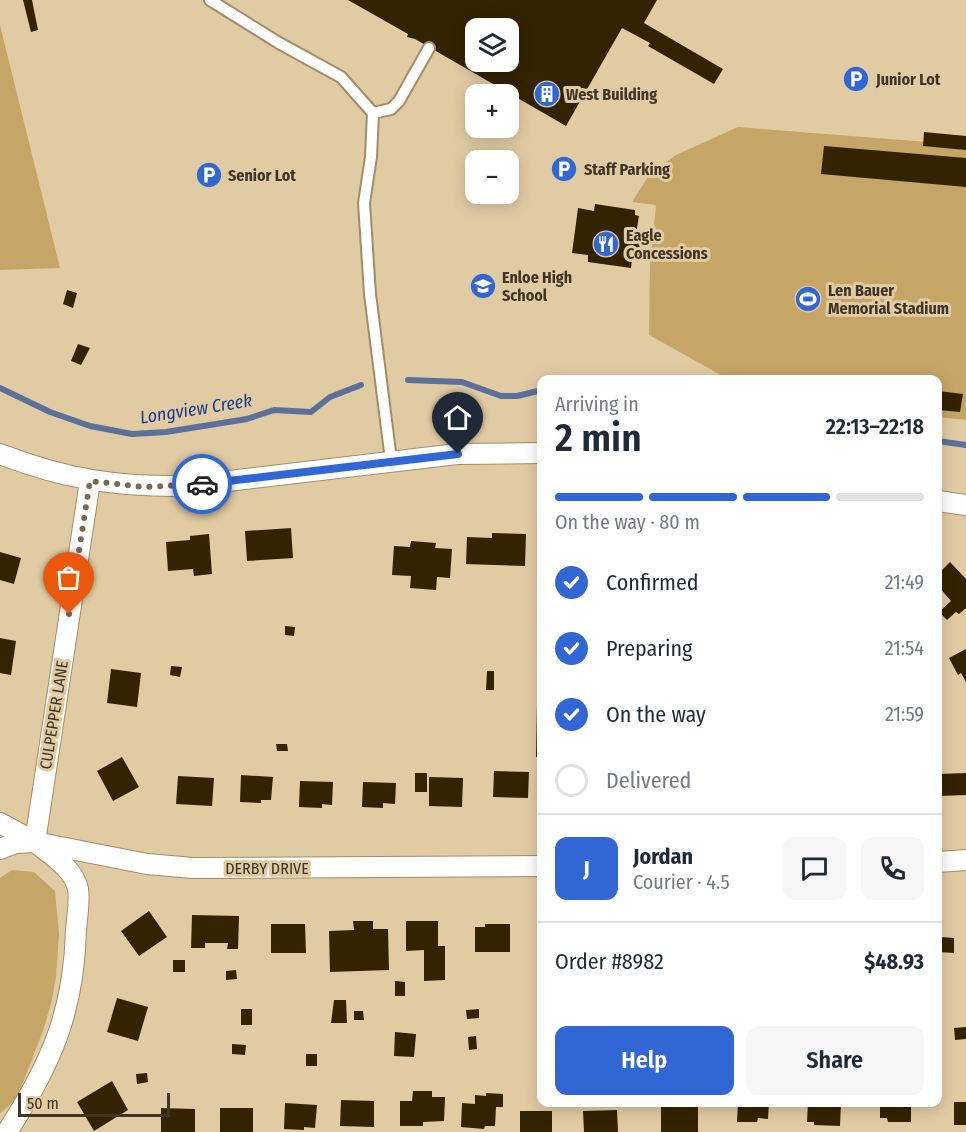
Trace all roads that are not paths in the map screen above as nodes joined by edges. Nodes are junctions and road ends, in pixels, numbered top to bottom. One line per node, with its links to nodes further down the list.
1 (210, 0): 3 (lane)
2 (429, 48): 3 (lane)
3 (374, 113): 6 (lane)
4 (537, 453): 6 (street)
5 (0, 454): 7 (street)
6 (391, 460): 7 (street)
7 (90, 481): 11 (street, CULPEPPER LANE)
8 (942, 502): 9 (street)
9 (966, 505)
10 (0, 823): 11 (street, DERBY DRIVE)
11 (35, 842): 12 (street); 15 (street, DERBY DRIVE); 16 (street)
12 (0, 849)
13 (966, 860): 14 (street)
14 (942, 862)
15 (537, 866)
16 (7, 1132)

